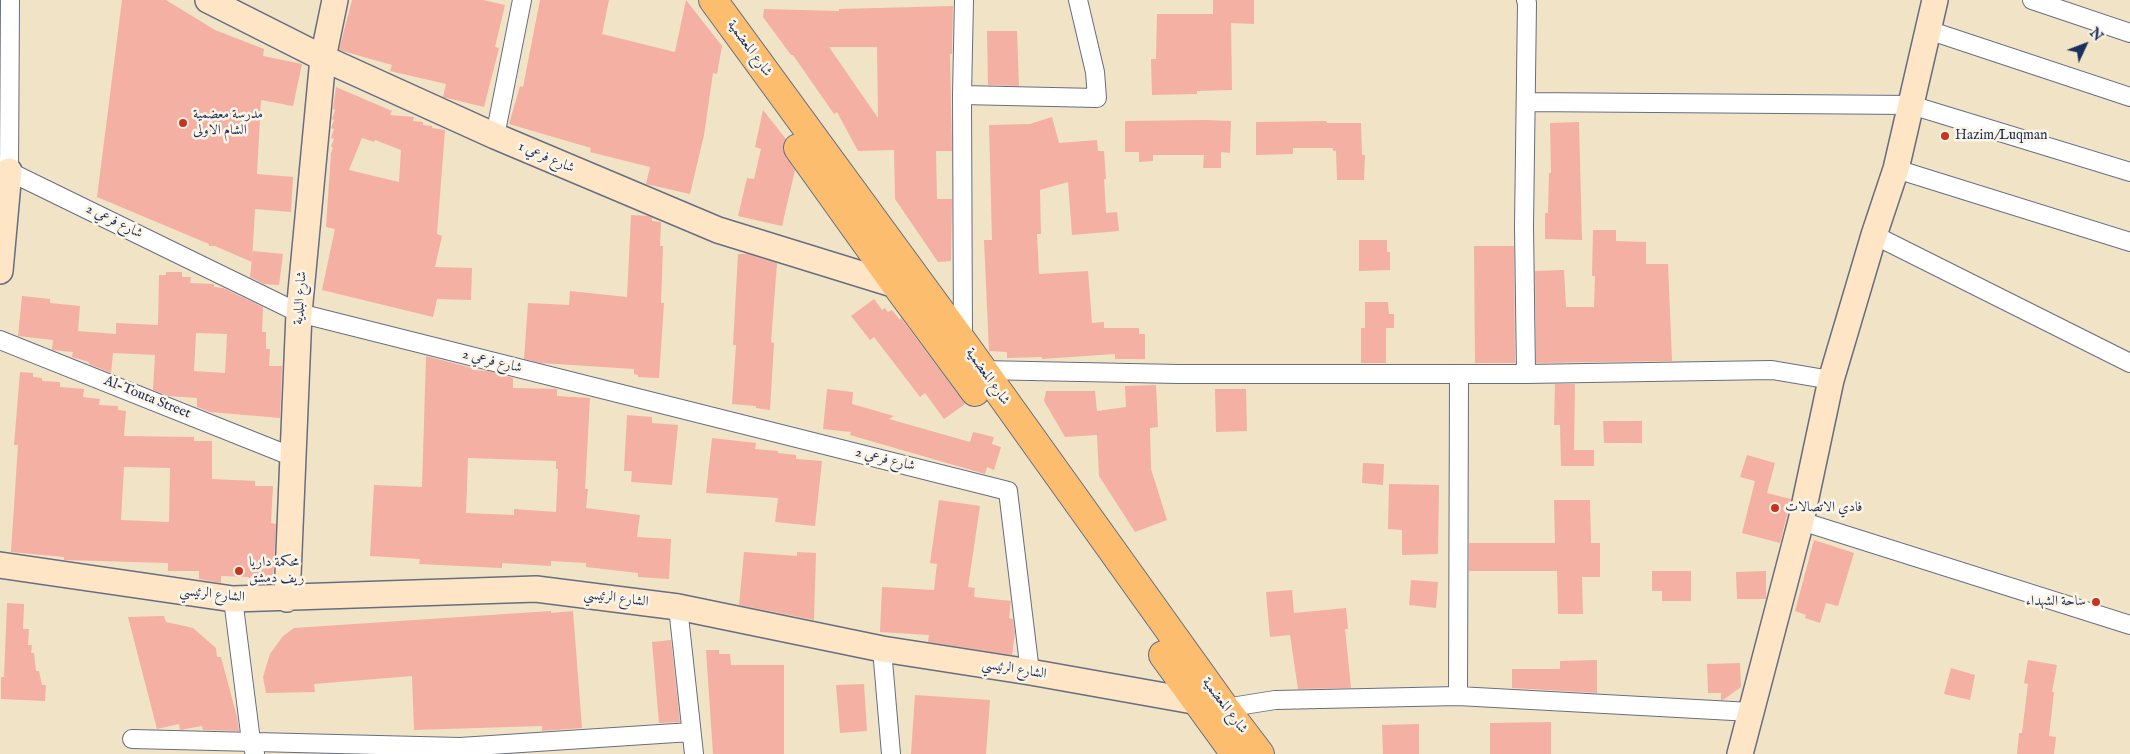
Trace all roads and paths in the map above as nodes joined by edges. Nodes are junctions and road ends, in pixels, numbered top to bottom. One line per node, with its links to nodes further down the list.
1 (10, 0): 20 (street)
2 (208, 0): 14 (street, شارع فرعي 1)
3 (335, 0): 14 (street, شارع البلدية)
4 (522, 0): 19 (street)
5 (693, 0): 26 (main road, شارع المعضمية)
6 (713, 0): 29 (main road, شارع المعضمية)
7 (964, 0): 15 (street)
8 (1078, 0): 15 (street)
9 (1526, 0): 17 (street)
10 (1935, 0): 12 (street)
11 (2032, 0): 13 (street)
12 (1928, 30): 16 (street); 18 (street)
13 (2130, 33)
14 (323, 58): 19 (street, شارع فرعي 1); 27 (street, شارع البلدية)
15 (962, 95): 29 (street)
16 (2130, 97)
17 (1526, 102): 18 (street); 33 (street)
18 (1911, 105): 21 (street); 22 (street)
19 (495, 136): 26 (street, شارع فرعي 1)
20 (4, 169): 25 (street); 27 (street, شارع فرعي 2)
21 (1896, 169): 23 (street); 24 (street)
22 (2130, 172)
23 (1874, 236): 30 (street); 34 (street)
24 (2130, 242)
25 (0, 272)
26 (896, 285): 45 (main road, شارع المعضمية)
27 (299, 313): 35 (street, شارع البلدية); 43 (street, شارع فرعي 2)
28 (0, 340): 35 (street, Al-Touta Street)
29 (963, 342): 31 (main road, شارع المعضمية)
30 (2130, 363)
31 (981, 370): 32 (street); 46 (main road, شارع المعضمية)
32 (1459, 374): 33 (street); 44 (street)
33 (1526, 374): 34 (street)
34 (1831, 380): 36 (street)
35 (293, 457): 39 (street, شارع البلدية)
36 (1801, 521): 41 (street); 47 (street)
37 (0, 565): 38 (street, الشارع الرئيسي)
38 (234, 599): 39 (street, الشارع الرئيسي); 50 (street)
39 (287, 599): 40 (street, الشارع الرئيسي)
40 (678, 607): 42 (street, الشارع الرئيسي); 48 (street)
41 (2130, 625)
42 (882, 649): 43 (street, الشارع الرئيسي); 52 (street)
43 (1030, 672): 45 (street, الشارع الرئيسي)
44 (1458, 696): 46 (street); 47 (street)
45 (1195, 700): 46 (street, الشارع الرئيسي); 53 (main road, شارع المعضمية)
46 (1225, 708): 54 (main road, شارع المعضمية)
47 (1751, 712): 55 (street)
48 (691, 732): 50 (street); 51 (street)
49 (132, 739): 50 (street)
50 (253, 747)
51 (694, 754)
52 (891, 754)
53 (1235, 754)
54 (1260, 754)
55 (1740, 754)

